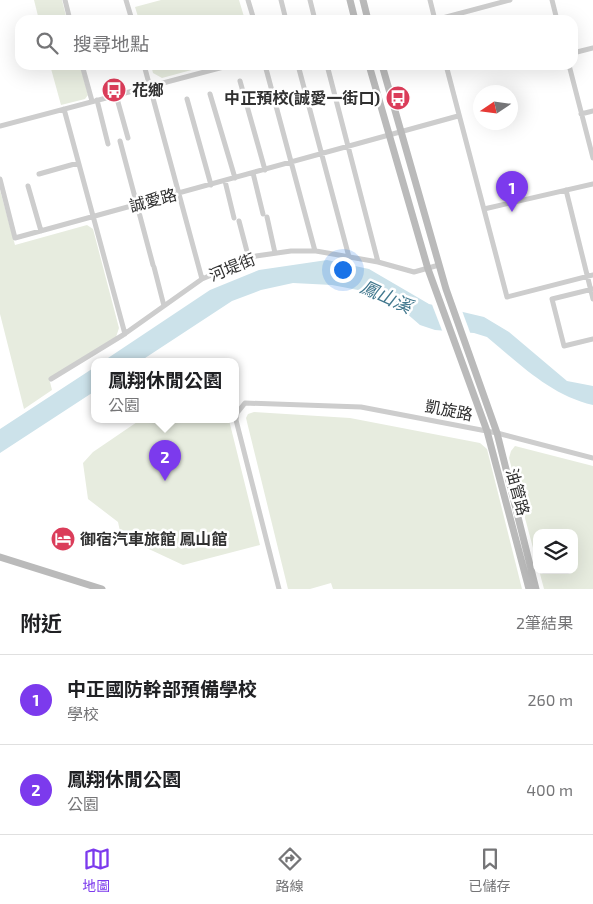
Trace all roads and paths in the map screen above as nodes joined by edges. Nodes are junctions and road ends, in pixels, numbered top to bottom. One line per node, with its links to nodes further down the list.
1 (65, 0): 11 (street)
2 (126, 0): 12 (street)
3 (248, 0): 13 (street)
4 (281, 0): 14 (street)
5 (310, 0): 15 (street)
6 (350, 0): 16 (street)
7 (363, 0): 17 (street)
8 (430, 0): 18 (street)
9 (510, 0): 19 (street)
10 (552, 0): 20 (street)
11 (69, 15)
12 (130, 15)
13 (252, 15)
14 (285, 15)
15 (314, 15)
16 (354, 15)
17 (367, 15)
18 (434, 15)
19 (454, 15)
20 (556, 15)
21 (593, 48): 22 (street)
22 (578, 52)
23 (84, 70): 38 (street)
24 (145, 70): 34 (street)
25 (213, 70): 34 (street)
26 (266, 70): 53 (street)
27 (299, 70): 50 (street)
28 (328, 70): 49 (street)
29 (370, 70): 45 (street, 凱旋路)
30 (384, 70): 44 (street, 凱旋路)
31 (447, 70): 42 (street)
32 (569, 70): 41 (street)
33 (240, 81): 54 (street)
34 (150, 87): 36 (street); 64 (street)
35 (210, 94): 57 (street)
36 (116, 95): 38 (street); 46 (street)
37 (187, 99): 60 (street)
38 (94, 101): 39 (street); 48 (street)
39 (64, 109): 43 (street); 52 (street)
40 (593, 111): 41 (street)
41 (581, 114): 51 (street)
42 (458, 116): 44 (street, 誠愛路); 66 (street)
43 (0, 126)
44 (402, 131): 45 (street, 誠愛路); 74 (street, 凱旋路)
45 (390, 135): 49 (street, 誠愛路); 75 (street, 凱旋路)
46 (128, 138)
47 (120, 141): 65 (street)
48 (108, 144)
49 (348, 147): 50 (street, 誠愛路); 73 (street)
50 (321, 154): 53 (street, 誠愛路); 71 (street)
51 (593, 158)
52 (78, 163): 56 (street); 67 (street)
53 (292, 163): 54 (street, 誠愛路); 69 (street)
54 (265, 170): 55 (street, 誠愛路)
55 (253, 173): 57 (street, 誠愛路); 70 (street)
56 (39, 174)
57 (235, 178): 59 (street, 誠愛路)
58 (0, 179): 68 (street, 誠愛路)
59 (224, 181): 60 (street, 誠愛路); 72 (street)
60 (211, 184): 64 (street, 誠愛路)
61 (593, 184): 63 (street)
62 (28, 186): 68 (street)
63 (566, 190): 66 (street); 76 (street)
64 (179, 194): 65 (street, 誠愛路); 77 (street)
65 (138, 205): 67 (street, 誠愛路); 80 (street)
66 (484, 209): 76 (street)
67 (93, 217): 68 (street, 誠愛路); 81 (street)
68 (40, 231)
69 (315, 251): 70 (street, 河堤街); 71 (street, 河堤街)
70 (275, 253): 72 (street, 河堤街)
71 (349, 257): 73 (street, 河堤街)
72 (249, 259): 77 (street, 河堤街)
73 (378, 262): 75 (street, 河堤街)
74 (439, 265): 75 (street, 河堤街); 87 (street, 凱旋路)
75 (428, 269): 86 (street, 凱旋路)
76 (590, 276): 78 (street)
77 (202, 279): 80 (street, 河堤街)
78 (592, 290): 79 (street); 82 (street)
79 (593, 299)
80 (164, 306): 81 (street, 河堤街)
81 (125, 334): 83 (street, 河堤街)
82 (593, 339)
83 (51, 379)
84 (239, 410): 86 (street, 凱旋路)
85 (237, 423): 91 (street, 凱旋路)
86 (487, 432): 87 (street); 92 (street, 油管路)
87 (497, 433): 88 (street); 93 (street, 油管路)
88 (593, 458)
89 (0, 557): 90 (street)
90 (102, 589)
91 (279, 589)
92 (529, 589)
93 (536, 589)

